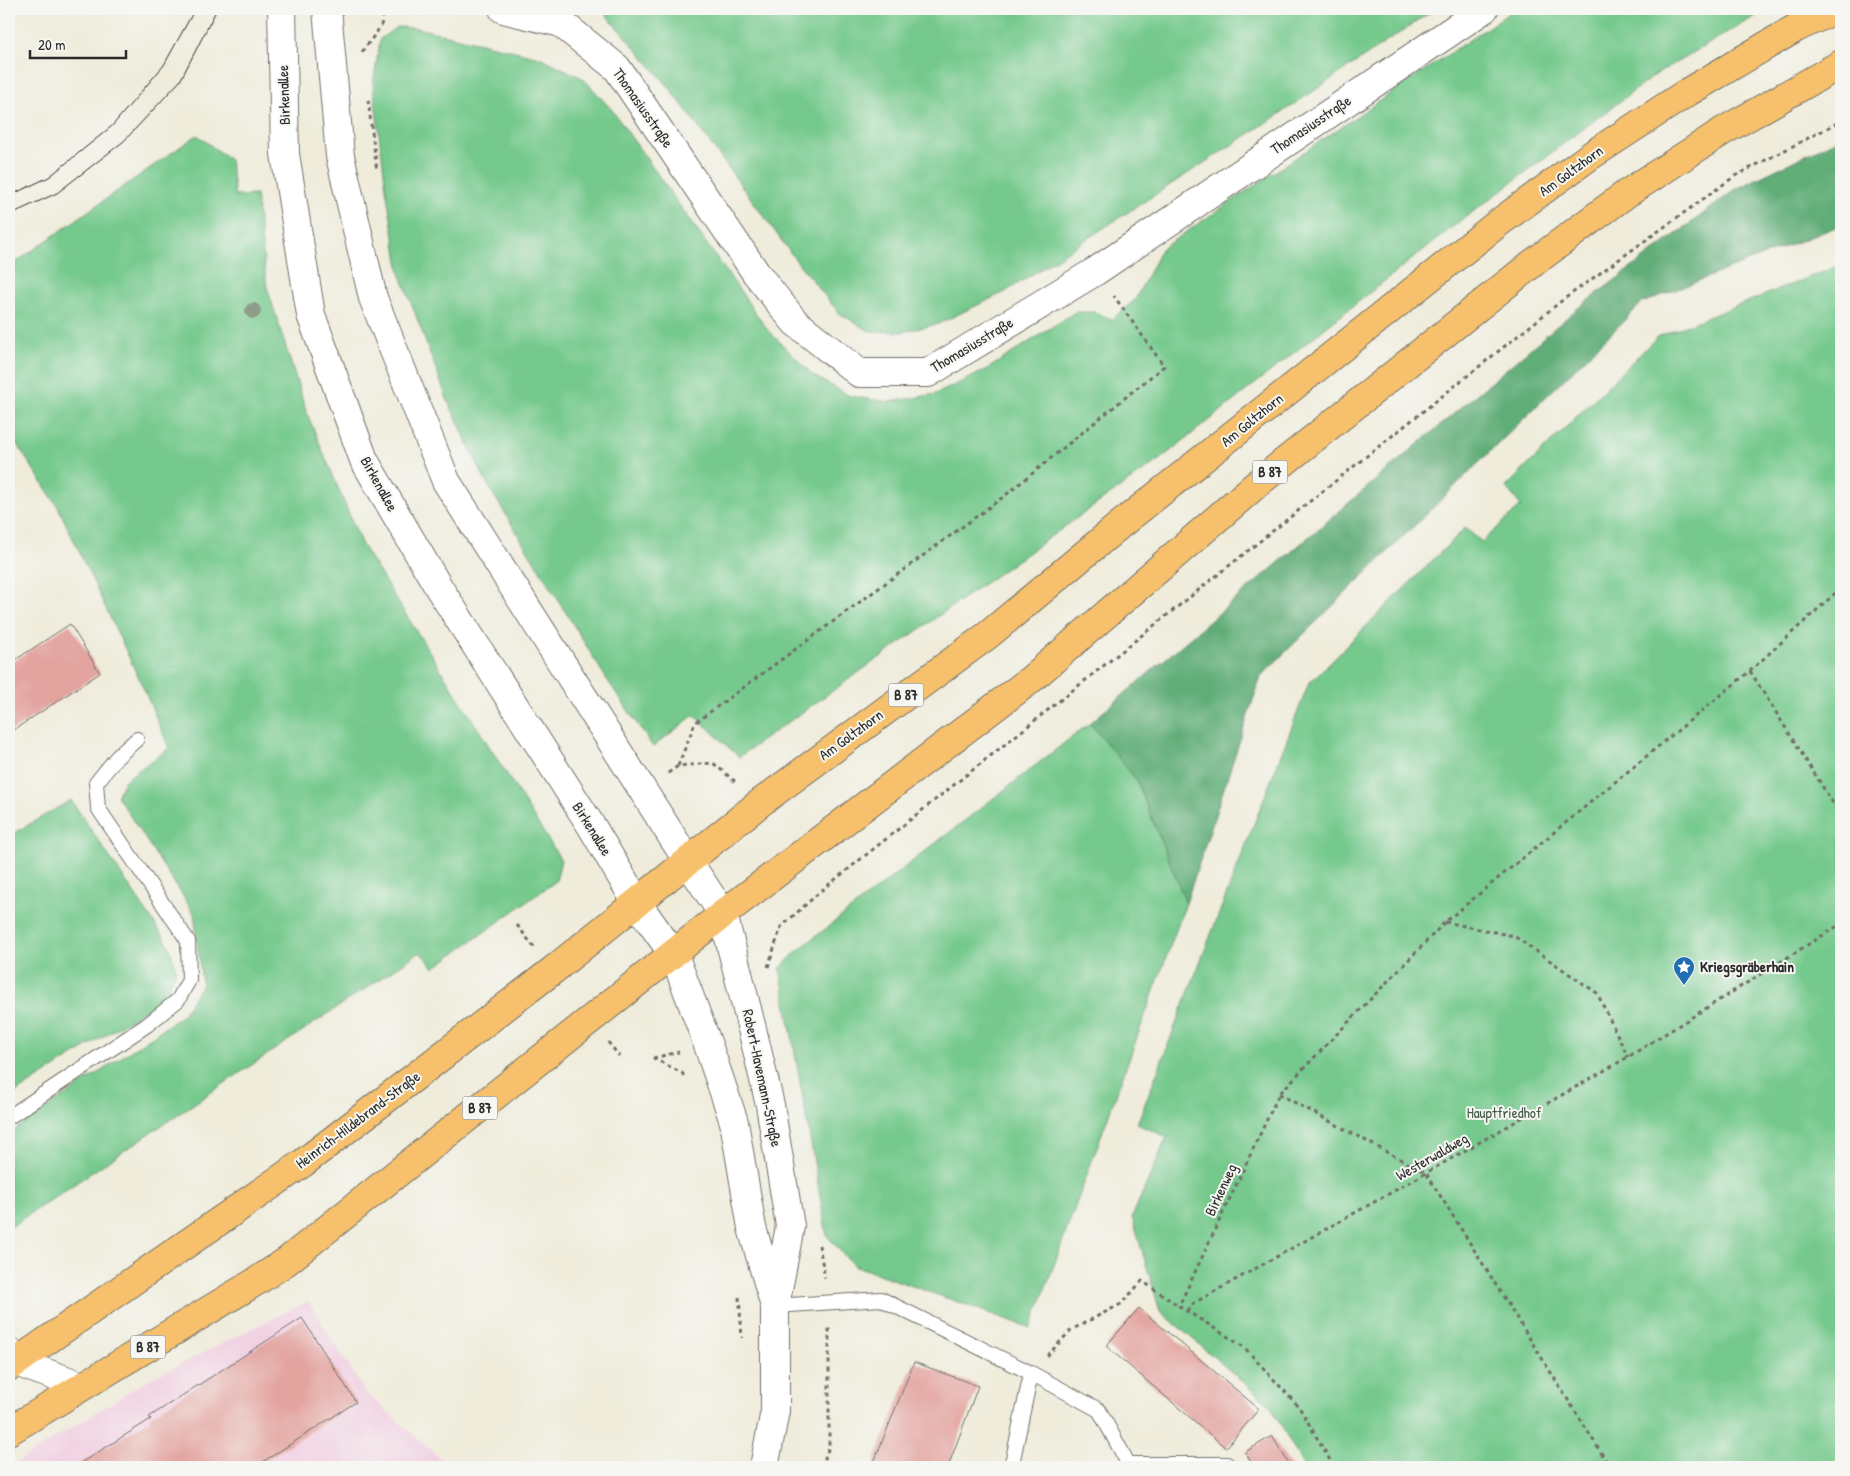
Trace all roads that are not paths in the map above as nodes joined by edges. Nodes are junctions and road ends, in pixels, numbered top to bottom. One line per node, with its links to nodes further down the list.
1 (282, 9): 9 (street, Birkenallee)
2 (327, 9): 8 (street)
3 (503, 9): 4 (street, Thomasiusstraße)
4 (1484, 9)
5 (1837, 9): 8 (main road, Am Goltzhorn / B 87)
6 (1841, 64): 10 (main road, B 87)
7 (136, 739): 12 (lane)
8 (687, 860): 9 (main road, Heinrich-Hildebrand-Straße / B 87); 10 (street, Robert-Havemann-Straße)
9 (637, 903): 11 (street, Robert-Havemann-Straße); 14 (main road, Heinrich-Hildebrand-Straße / B 87)
10 (723, 914): 11 (main road, B 87); 13 (street, Robert-Havemann-Straße)
11 (674, 955): 13 (street, Robert-Havemann-Straße); 16 (main road, B 87)
12 (9, 1116)
13 (775, 1306): 15 (lane); 19 (street, Robert-Havemann-Straße)
14 (11, 1360): 16 (street, Heinrich-Hildebrand-Straße)
15 (1031, 1373): 18 (lane); 20 (lane)
16 (82, 1386): 17 (main road, B 87)
17 (9, 1430)
18 (1130, 1466): 21 (lane)
19 (764, 1467)
20 (1009, 1467)
21 (1229, 1467)

